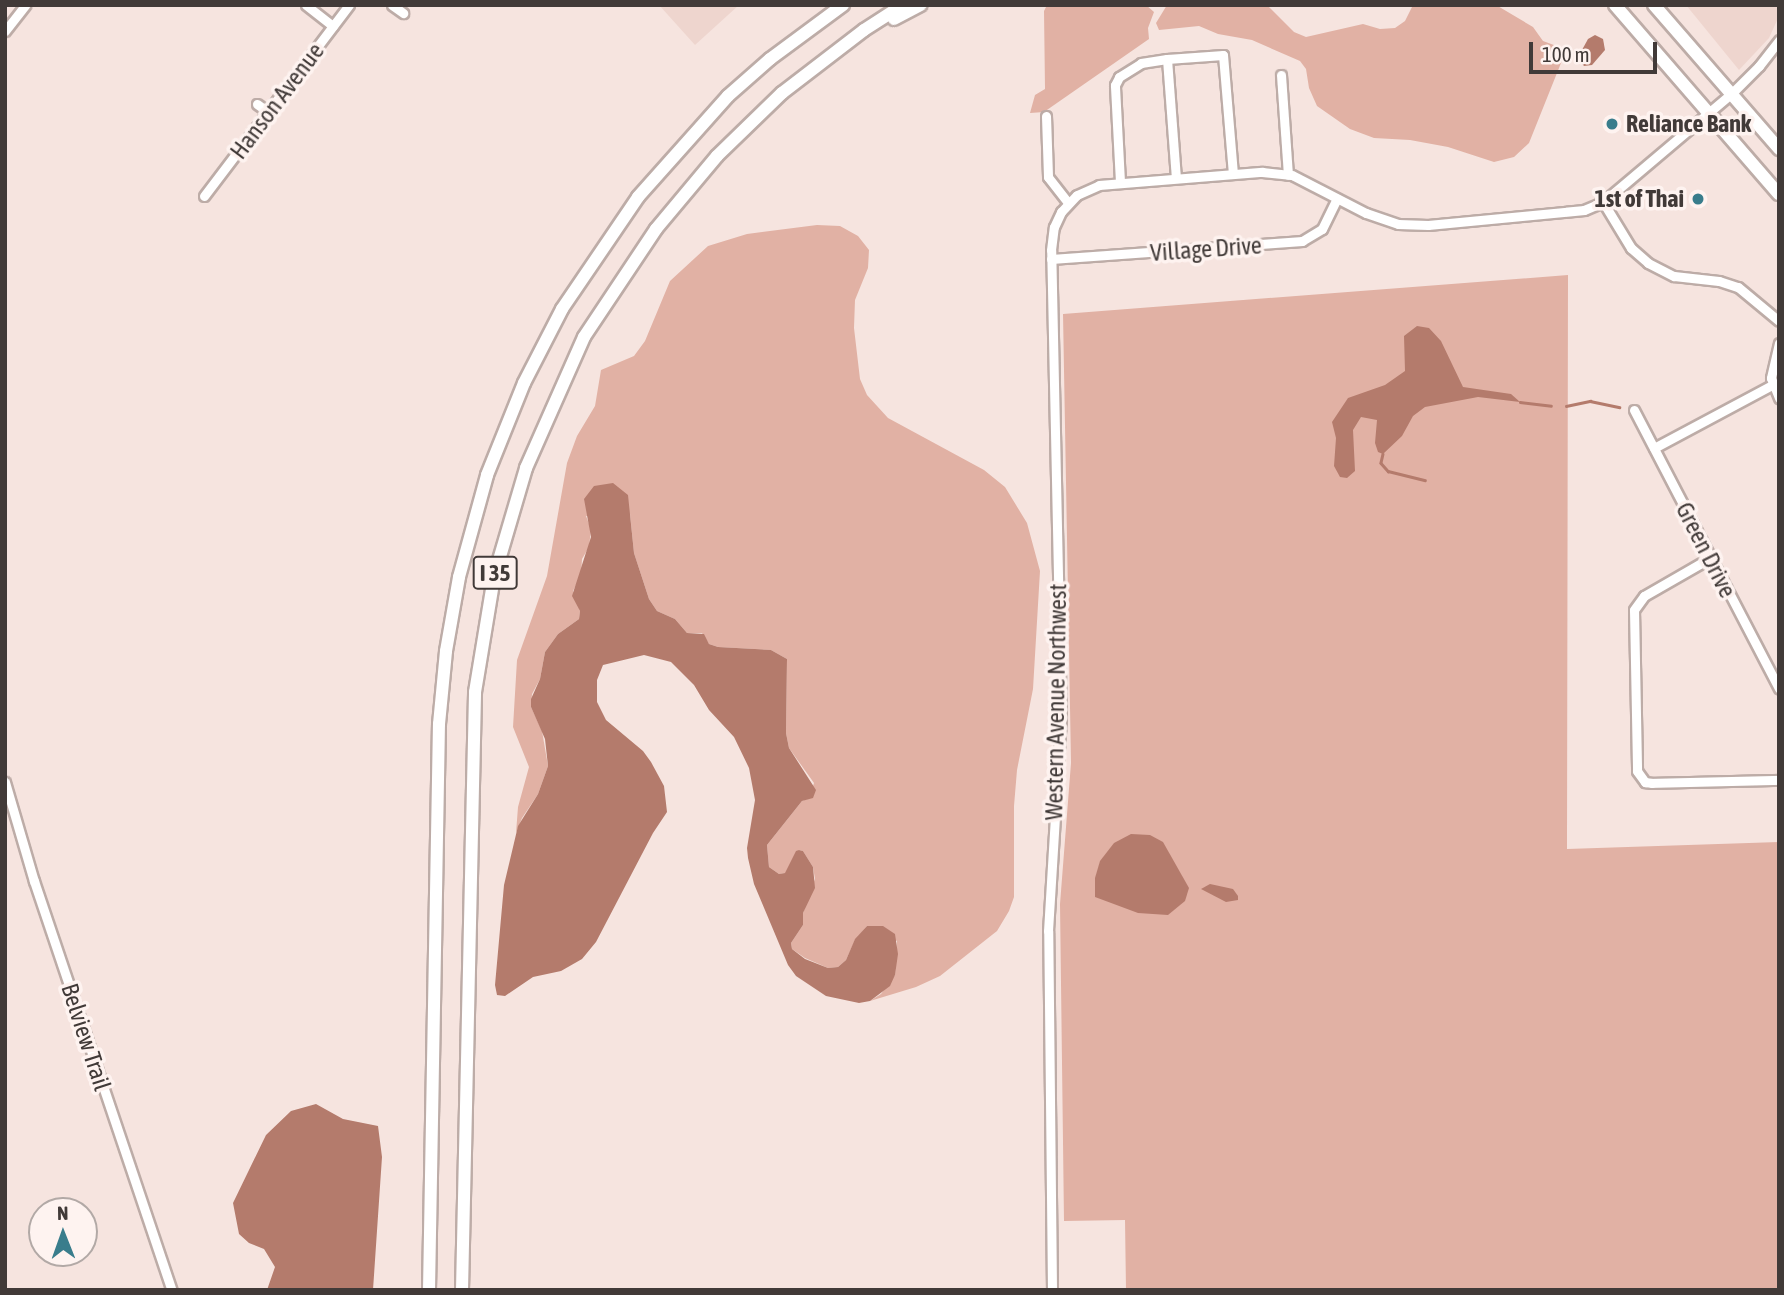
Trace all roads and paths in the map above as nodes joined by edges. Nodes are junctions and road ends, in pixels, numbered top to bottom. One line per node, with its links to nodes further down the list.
1 (25, 5): 13 (street)
2 (306, 5): 12 (street)
3 (349, 5): 12 (street, Hanson Avenue)
4 (392, 5): 11 (street)
5 (829, 5): 19 (highway)
6 (843, 5): 19 (highway, I 35)
7 (903, 5): 15 (highway, I 35)
8 (920, 5): 15 (highway)
9 (1615, 5): 22 (highway)
10 (1654, 5): 18 (highway)
11 (403, 13)
12 (333, 26): 21 (street, Hanson Avenue)
13 (5, 31)
14 (1779, 40): 18 (street)
15 (836, 51): 47 (highway, I 35)
16 (1167, 59): 25 (street); 27 (street); 28 (street)
17 (1282, 75): 26 (street)
18 (1731, 93): 22 (street); 24 (highway)
19 (728, 96): 46 (highway, I 35)
20 (257, 104): 21 (street)
21 (268, 112): 30 (street, Hanson Avenue)
22 (1708, 113): 29 (highway); 33 (street)
23 (1046, 116): 32 (street)
24 (1779, 149)
25 (1233, 174): 26 (street); 27 (street)
26 (1288, 175): 31 (street)
27 (1176, 178): 28 (street)
28 (1120, 182): 32 (street)
29 (1779, 194)
30 (204, 196)
31 (1337, 198): 33 (street); 34 (street, Village Drive)
32 (1068, 202): 34 (street, Western Avenue Northwest)
33 (1603, 202): 35 (street)
34 (1051, 259): 48 (street, Western Avenue Northwest)
35 (1779, 321)
36 (1779, 343): 37 (street)
37 (1772, 385): 38 (street); 40 (street)
38 (1779, 398)
39 (1634, 410): 40 (street, Green Drive)
40 (1654, 448): 41 (street, Green Drive)
41 (1710, 558): 42 (street, Green Drive); 43 (street)
42 (1779, 689)
43 (1779, 780)
44 (5, 782): 45 (street, Belview Trail)
45 (172, 1290)
46 (429, 1290)
47 (462, 1290)
48 (1052, 1290)

